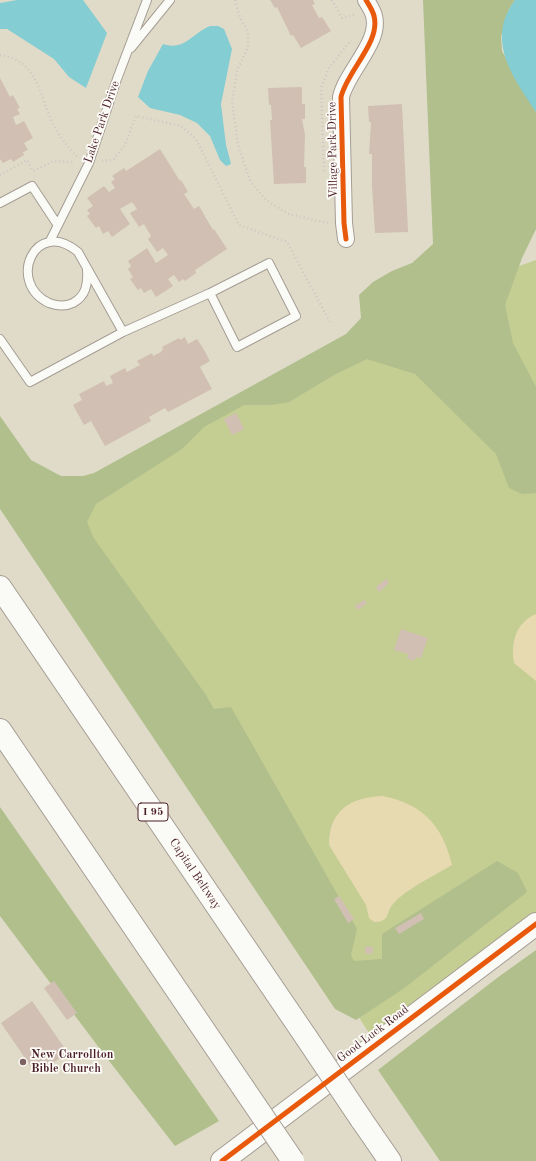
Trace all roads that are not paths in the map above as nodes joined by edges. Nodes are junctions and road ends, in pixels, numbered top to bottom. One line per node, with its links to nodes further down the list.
1 (147, 0): 4 (lane, Lake Park Drive)
2 (170, 0): 4 (lane)
3 (366, 0): 7 (street, Village Park Drive)
4 (128, 52): 6 (lane, Lake Park Drive)
5 (0, 203): 6 (lane)
6 (57, 224): 8 (lane, Lake Park Drive)
7 (346, 239)
8 (50, 241): 9 (lane); 9 (lane)
9 (87, 270): 11 (lane)
10 (210, 293): 10 (lane); 11 (lane)
11 (123, 332): 12 (lane)
12 (0, 339)
13 (0, 588): 18 (main road, Capital Beltway / I 95, bridge)
14 (0, 730): 17 (main road, bridge)
15 (536, 924): 16 (main road, Good Luck Road)
16 (222, 1161)
17 (293, 1161)
18 (390, 1161)

